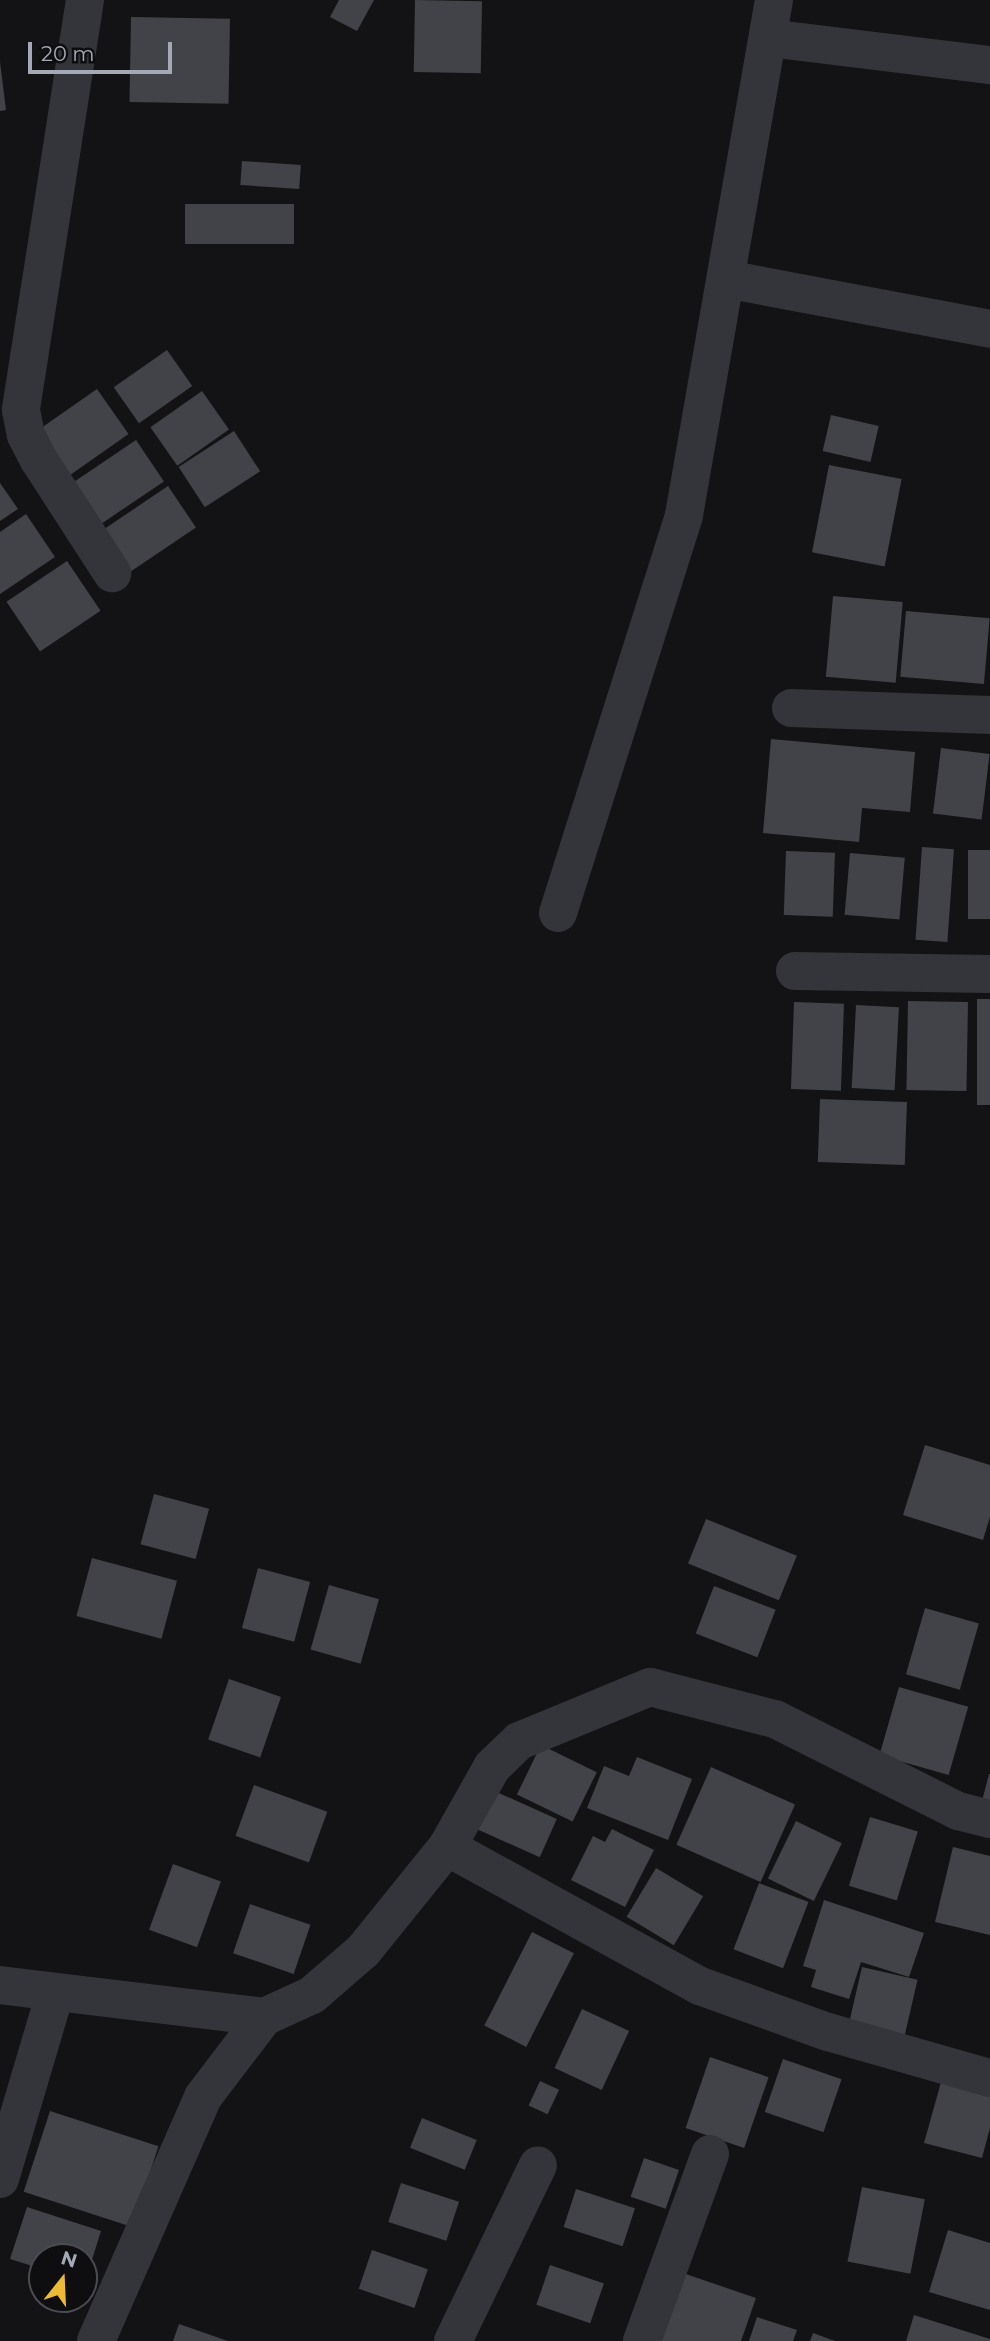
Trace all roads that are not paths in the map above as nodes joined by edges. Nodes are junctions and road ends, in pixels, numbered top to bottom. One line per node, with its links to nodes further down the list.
1 (85, 0): 7 (street)
2 (774, 0): 3 (street)
3 (769, 38): 4 (street); 5 (street)
4 (990, 65)
5 (726, 279): 6 (street); 10 (street)
6 (990, 329)
7 (112, 573)
8 (791, 708): 9 (street)
9 (990, 715)
10 (558, 912)
11 (795, 971): 12 (street)
12 (990, 974)
13 (990, 1819): 14 (street)
14 (447, 1847): 17 (street); 18 (street)
15 (0, 1985): 16 (street)
16 (55, 1993): 17 (street); 21 (street)
17 (264, 2017): 22 (street)
18 (990, 2078)
19 (710, 2154): 24 (street)
20 (538, 2165): 23 (street)
21 (0, 2179)
22 (96, 2341)
23 (453, 2341)
24 (642, 2341)

